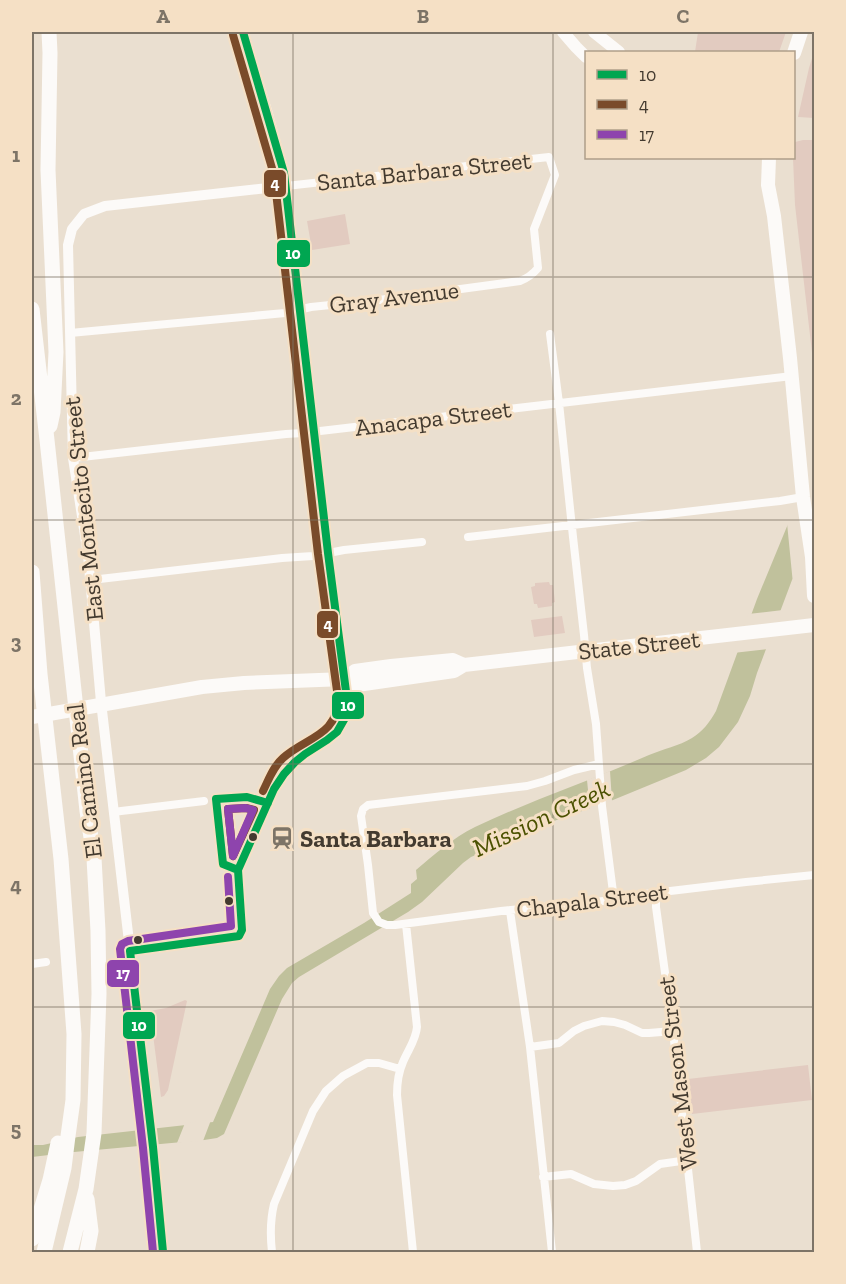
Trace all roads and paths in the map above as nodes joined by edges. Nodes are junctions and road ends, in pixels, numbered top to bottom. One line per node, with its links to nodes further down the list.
1 (49, 32): 20 (highway)
2 (243, 32): 10 (street)
3 (563, 32): 8 (main road)
4 (594, 32): 6 (main road)
5 (801, 32): 7 (main road)
6 (619, 51)
7 (795, 51)
8 (585, 56)
9 (769, 159): 17 (main road)
10 (286, 186): 11 (street, Santa Barbara Street); 12 (street, Santa Barbara Street); 14 (street)
11 (68, 245): 15 (street, East Montecito Street)
12 (535, 271): 14 (street, Gray Avenue)
13 (32, 309): 20 (highway, El Camino Real)
14 (301, 310): 15 (street, Gray Avenue); 19 (street)
15 (70, 333): 21 (street, East Montecito Street)
16 (550, 334): 18 (street)
17 (792, 376): 18 (street, Anacapa Street); 22 (main road)
18 (559, 403): 19 (street, Anacapa Street); 23 (street)
19 (315, 431): 21 (street, Anacapa Street); 26 (street)
20 (47, 440): 51 (highway, El Camino Real)
21 (73, 458): 28 (street, East Montecito Street)
22 (804, 498): 23 (street); 29 (main road)
23 (572, 525): 24 (street); 31 (street)
24 (468, 537)
25 (422, 542): 26 (street)
26 (328, 553): 28 (street); 32 (street)
27 (32, 572): 48 (highway, El Camino Real)
28 (91, 580): 36 (street, East Montecito Street)
29 (814, 596)
30 (814, 624): 31 (main road, State Street)
31 (586, 651): 32 (main road, State Street); 34 (street)
32 (345, 679): 33 (main road, State Street); 42 (street)
33 (32, 717)
34 (599, 765): 39 (street); 41 (street, Chapala Street)
35 (204, 801): 36 (street)
36 (113, 812): 42 (street, East Montecito Street)
37 (814, 875): 38 (street, Chapala Street)
38 (656, 893): 39 (street, Chapala Street); 45 (street, West Mason Street)
39 (614, 900): 40 (street, Chapala Street)
40 (510, 911): 41 (street, Chapala Street); 46 (street)
41 (405, 924): 47 (street)
42 (130, 951): 56 (street, East Montecito Street)
43 (46, 962): 44 (street)
44 (32, 964)
45 (673, 1031): 46 (street); 49 (street, West Mason Street)
46 (530, 1047): 50 (street)
47 (400, 1069): 57 (street); 58 (street)
48 (60, 1158): 52 (highway); 53 (highway)
49 (688, 1160): 50 (street); 60 (street, West Mason Street)
50 (543, 1177): 59 (street)
51 (86, 1189): 54 (highway, El Camino Real); 55 (highway)
52 (32, 1239)
53 (44, 1252)
54 (70, 1252)
55 (87, 1252)
56 (163, 1252)
57 (272, 1252)
58 (413, 1252)
59 (552, 1252)
60 (697, 1252)

